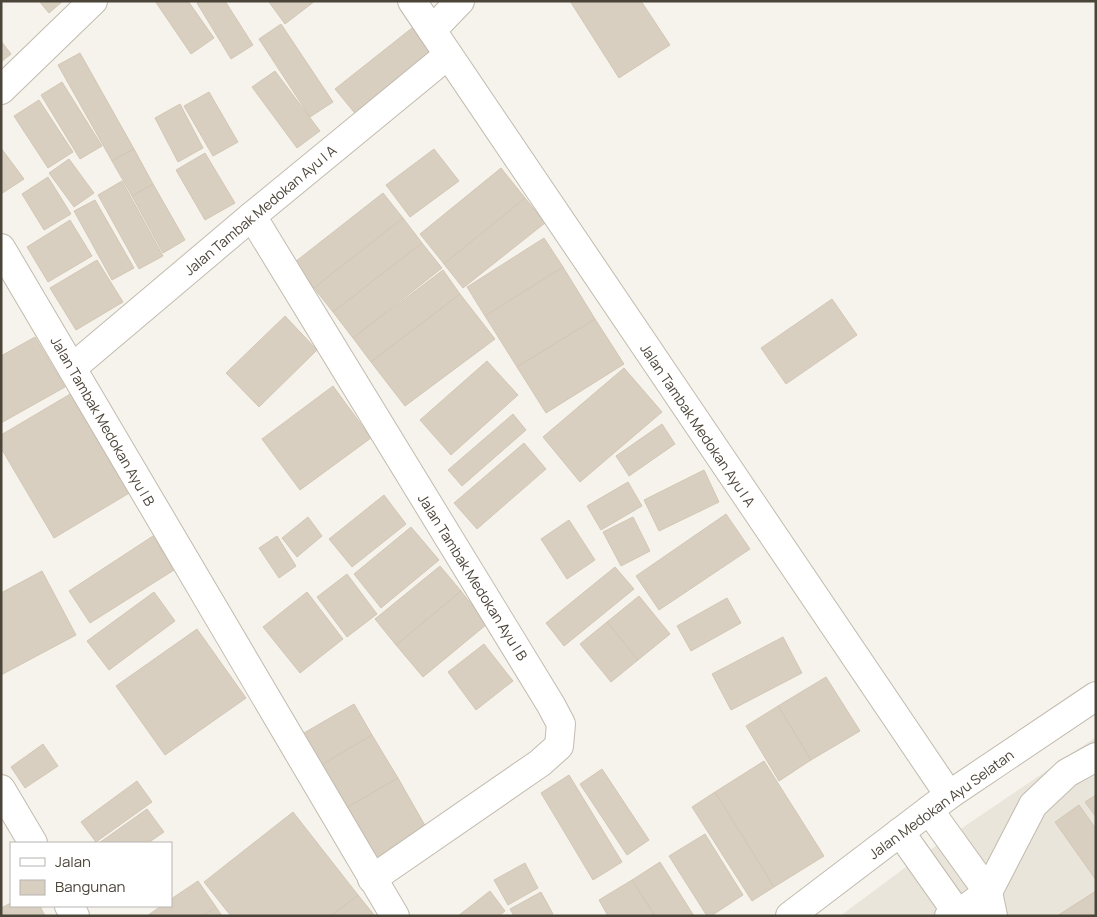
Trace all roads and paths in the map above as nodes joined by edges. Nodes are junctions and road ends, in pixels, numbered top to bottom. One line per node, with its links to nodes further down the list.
1 (93, 1): 6 (street)
2 (412, 1): 4 (street, Jalan Tambak Medokan Ayu I A)
3 (460, 1): 4 (street)
4 (432, 30): 5 (street, Jalan Tambak Medokan Ayu I A)
5 (448, 55): 7 (street, Jalan Tambak Medokan Ayu I A); 13 (street, Jalan Tambak Medokan Ayu I A)
6 (1, 90)
7 (252, 216): 9 (street, Jalan Tambak Medokan Ayu I A); 16 (street, Jalan Tambak Medokan Ayu I B)
8 (1, 248): 9 (street, Jalan Tambak Medokan Ayu I B)
9 (72, 368): 16 (street, Jalan Tambak Medokan Ayu I B)
10 (1096, 696): 13 (street, Jalan Medokan Ayu Selatan)
11 (1096, 758): 17 (street)
12 (1, 789): 15 (street)
13 (939, 802): 14 (street, Jalan Medokan Ayu Selatan); 17 (street, Jalan Tambak Medokan Ayu I A)
14 (900, 832): 18 (street); 20 (street, Jalan Medokan Ayu Selatan)
15 (32, 842)
16 (372, 879): 19 (street, Jalan Tambak Medokan Ayu I B)
17 (990, 904): 18 (street)
18 (957, 915)
19 (395, 916)
20 (790, 916)

